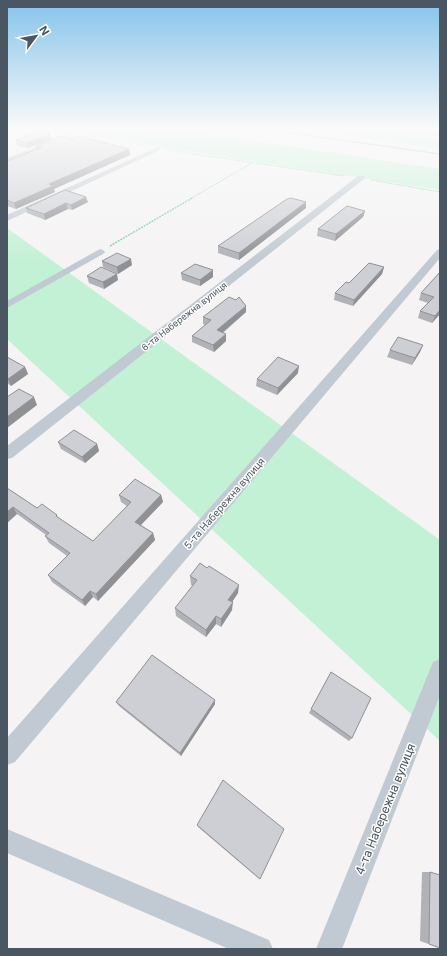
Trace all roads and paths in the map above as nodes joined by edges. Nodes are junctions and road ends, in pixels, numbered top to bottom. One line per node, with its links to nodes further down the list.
1 (104, 174): 6 (street)
2 (235, 174): 7 (path)
3 (329, 174): 4 (path)
4 (361, 178): 5 (path); 10 (street, 6-та Набережна вулиця)
5 (440, 192)
6 (7, 218)
7 (100, 252): 9 (street)
8 (440, 252): 12 (street, 5-та Набережна вулиця)
9 (7, 306)
10 (7, 454)
11 (440, 669): 15 (street, 4-та Набережна вулиця)
12 (7, 754)
13 (7, 841): 14 (street)
14 (260, 949)
15 (329, 949)

